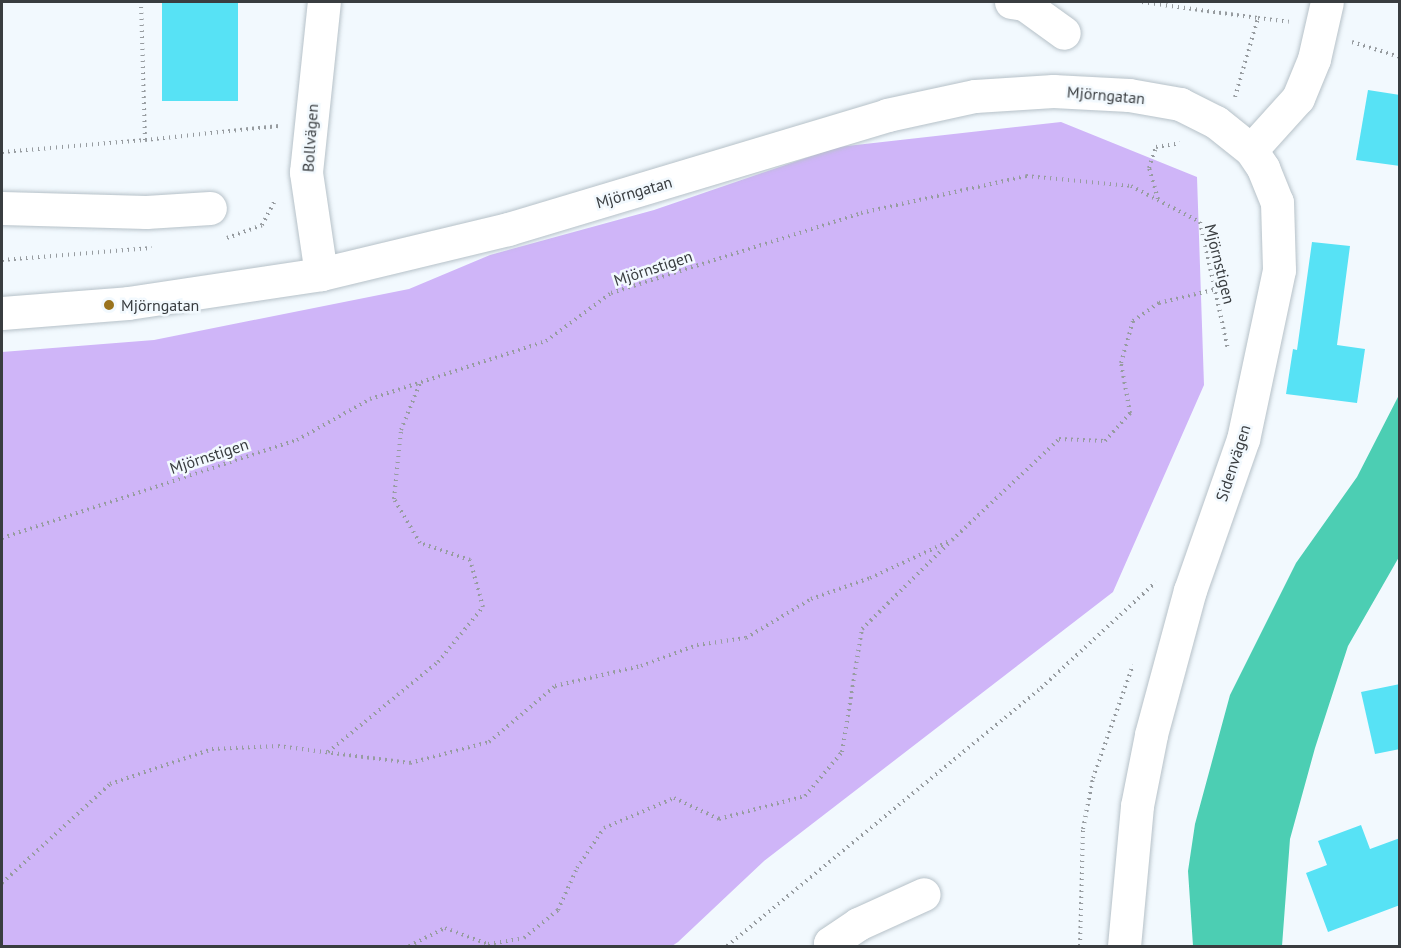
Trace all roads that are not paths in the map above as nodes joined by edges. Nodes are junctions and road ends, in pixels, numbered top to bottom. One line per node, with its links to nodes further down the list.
1 (324, 2): 8 (street, Bollvägen)
2 (1011, 2): 4 (street)
3 (1325, 14): 5 (street)
4 (1064, 33)
5 (1251, 150): 8 (street, Mjörngatan); 12 (street, Sidenvägen)
6 (2, 208): 7 (street)
7 (210, 208)
8 (321, 274): 9 (street, Mjörngatan)
9 (2, 313)
10 (924, 894): 11 (street)
11 (831, 946)
12 (1124, 946)

